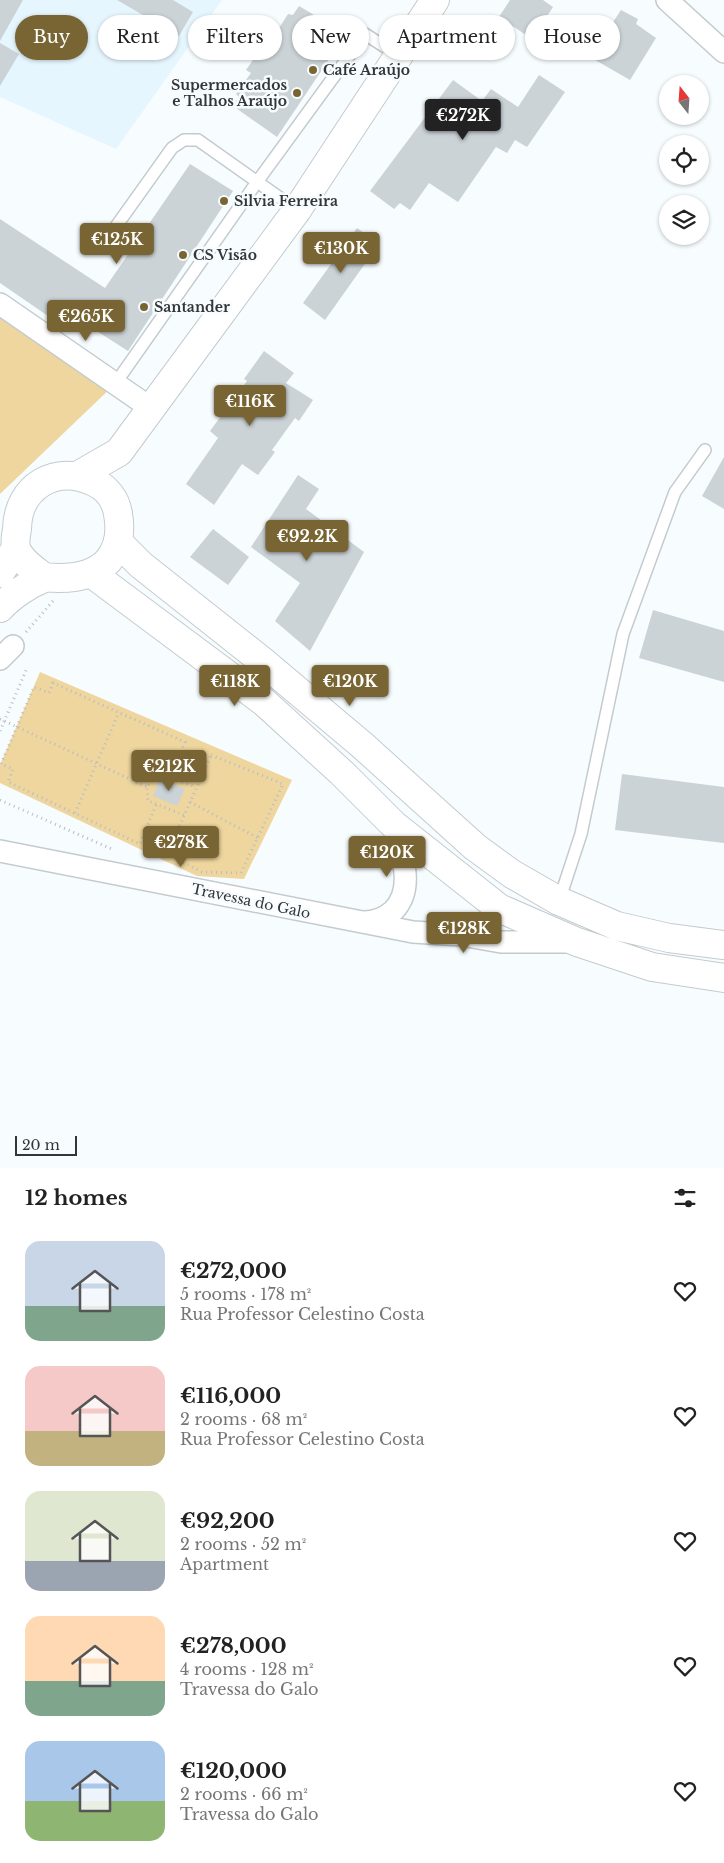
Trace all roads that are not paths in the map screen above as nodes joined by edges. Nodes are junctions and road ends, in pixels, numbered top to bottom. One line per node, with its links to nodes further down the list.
1 (667, 0): 3 (street)
2 (379, 44): 5 (lane)
3 (724, 52)
4 (398, 60): 6 (main road)
5 (257, 182): 6 (lane); 7 (lane); 9 (lane)
6 (297, 210): 10 (main road)
7 (107, 239)
8 (0, 304): 9 (street)
9 (115, 384): 10 (street)
10 (152, 408): 12 (main road)
11 (705, 450): 23 (lane)
12 (119, 452): 13 (main road); 14 (main road)
13 (79, 475): 14 (main road); 16 (main road)
14 (111, 495): 15 (main road)
15 (118, 542): 18 (main road); 23 (main road)
16 (16, 548): 17 (main road); 19 (main road)
17 (0, 573)
18 (90, 573): 19 (main road); 21 (main road)
19 (45, 578): 20 (main road)
20 (0, 608)
21 (394, 825): 24 (street, Travessa do Galo); 25 (main road)
22 (0, 852): 24 (street, Travessa do Galo)
23 (560, 901): 26 (main road)
24 (354, 922): 25 (street, Travessa do Galo)
25 (577, 942): 27 (main road)
26 (724, 945)
27 (724, 978)

